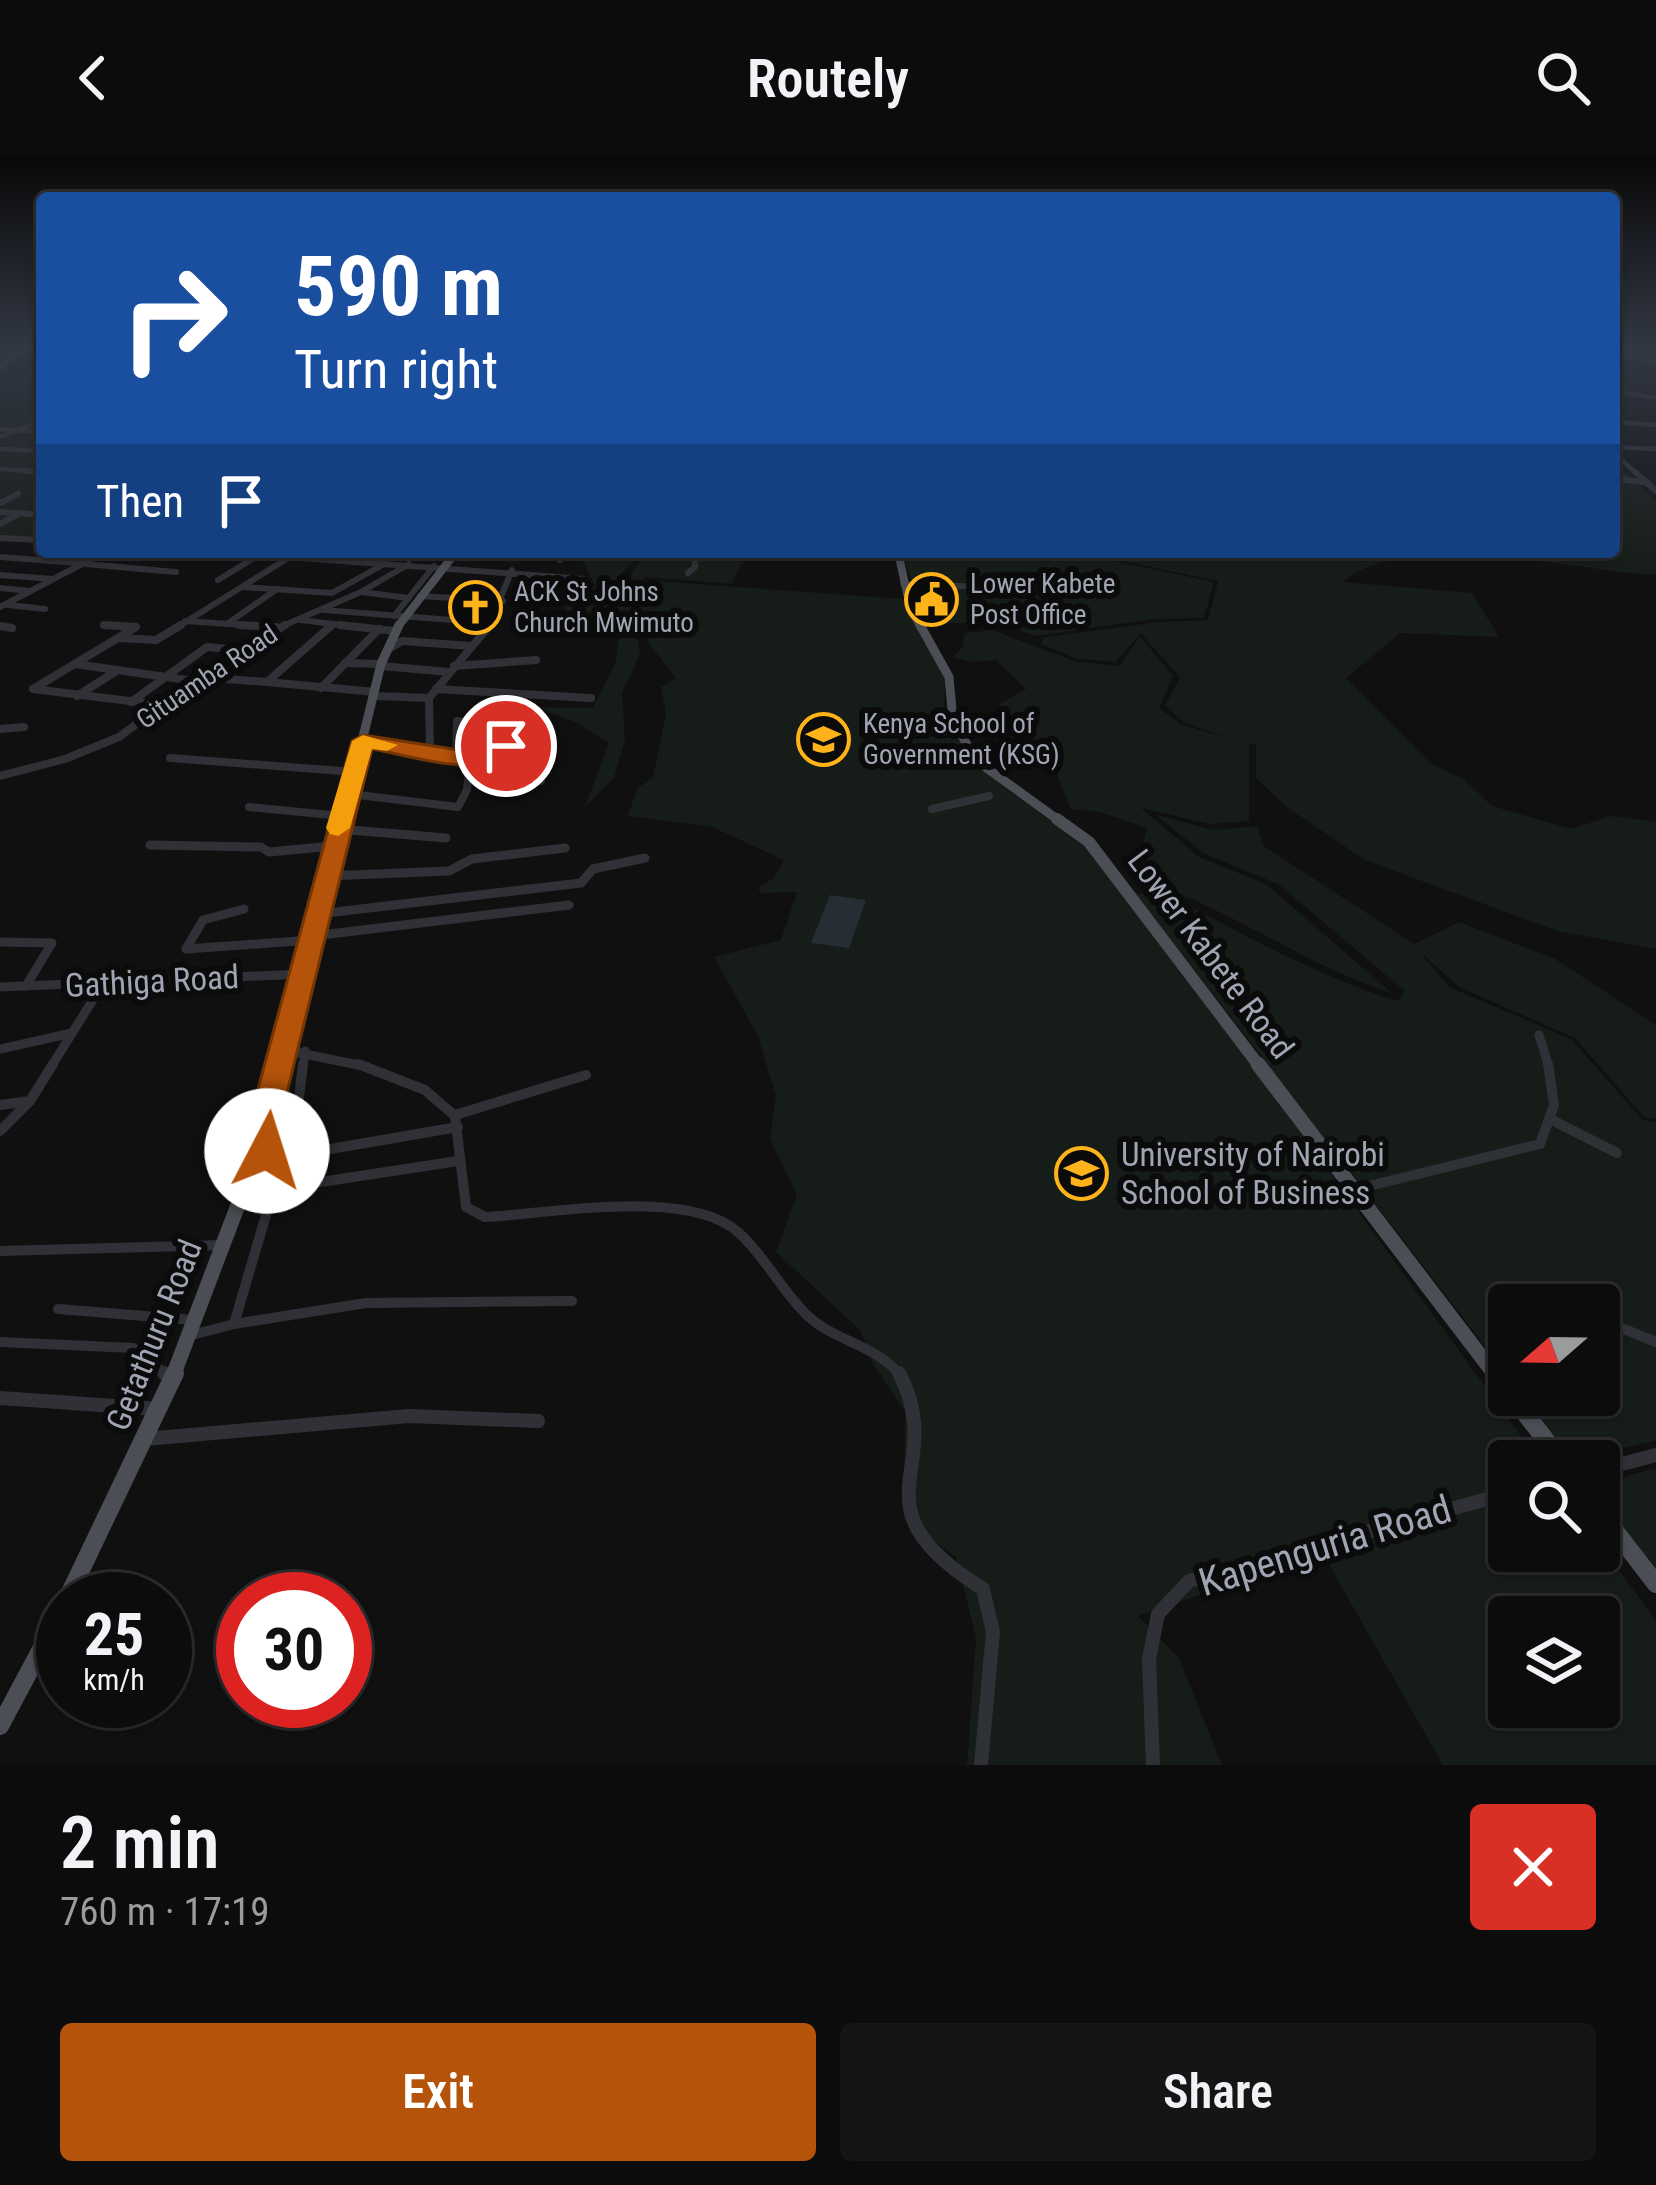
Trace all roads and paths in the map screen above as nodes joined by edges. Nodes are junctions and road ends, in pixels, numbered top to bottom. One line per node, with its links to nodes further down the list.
1 (27, 426): 2 (street)
2 (15, 430): 3 (street); 4 (street)
3 (36, 431)
4 (0, 433)
5 (1621, 435): 6 (street)
6 (1634, 448): 7 (street); 9 (street)
7 (1656, 448)
8 (0, 449): 10 (street)
9 (1620, 449)
10 (36, 450)
11 (1620, 456): 15 (street)
12 (0, 470): 13 (street)
13 (36, 472)
14 (1620, 479): 15 (street)
15 (1648, 483): 16 (street)
16 (1656, 491)
17 (18, 494): 18 (street)
18 (0, 507): 19 (street)
19 (20, 513): 20 (street); 21 (street)
20 (36, 514)
21 (0, 524)
22 (0, 538): 23 (street)
23 (36, 540)
24 (0, 557): 33 (street)
25 (94, 558): 33 (street)
26 (255, 558): 42 (street)
27 (288, 558): 44 (street)
28 (309, 558): 32 (street)
29 (449, 558): 35 (main road, Getathuru Road)
30 (695, 558): 38 (street)
31 (899, 558): 43 (main road, Lower Kabete Road)
32 (386, 562): 34 (street); 47 (street)
33 (83, 564): 37 (street); 40 (street)
34 (409, 564): 35 (street); 49 (street, Gituamba Road)
35 (439, 566): 36 (street); 50 (main road, Getathuru Road)
36 (512, 570): 41 (street); 51 (street)
37 (176, 572)
38 (688, 573)
39 (0, 575): 40 (street)
40 (53, 579): 48 (street)
41 (584, 579)
42 (218, 580)
43 (903, 584): 46 (street); 135 (main road, Lower Kabete Road)
44 (243, 586): 47 (street); 56 (street)
45 (0, 588): 48 (street)
46 (1020, 588)
47 (278, 589): 59 (street)
48 (31, 591): 52 (street)
49 (361, 592): 50 (street); 54 (street, Gituamba Road)
50 (415, 597): 51 (street); 57 (main road, Getathuru Road)
51 (503, 601): 58 (street)
52 (3, 605): 53 (street)
53 (45, 609)
54 (321, 610): 55 (street, Gituamba Road); 57 (street)
55 (296, 619): 60 (street); 63 (street, Gituamba Road)
56 (185, 621): 59 (street); 65 (street)
57 (393, 623): 58 (street); 60 (street); 68 (main road, Getathuru Road); 70 (street)
58 (491, 623): 66 (street)
59 (227, 624): 63 (street)
60 (333, 624): 76 (street)
61 (104, 625): 65 (street)
62 (0, 626): 64 (street)
63 (279, 627): 67 (street, Gituamba Road)
64 (12, 628)
65 (119, 638): 71 (street)
66 (471, 646): 68 (street); 72 (street)
67 (242, 650): 74 (street); 75 (street, Gituamba Road)
68 (383, 660): 70 (street); 72 (street); 79 (main road, Getathuru Road)
69 (536, 660): 72 (street)
70 (345, 663): 77 (street)
71 (75, 664): 73 (street); 80 (street)
72 (451, 669): 78 (street)
73 (119, 670): 74 (street); 80 (street)
74 (166, 677): 75 (street); 83 (street)
75 (197, 678): 76 (street); 84 (street, Gituamba Road)
76 (267, 682): 77 (street)
77 (321, 688): 79 (street)
78 (436, 689): 81 (street); 82 (street)
79 (375, 694): 81 (street); 88 (main road, Getathuru Road)
80 (77, 696): 83 (street)
81 (429, 698): 90 (street)
82 (591, 698)
83 (131, 702): 84 (street)
84 (162, 705): 97 (street, Gituamba Road)
85 (24, 727): 86 (street)
86 (0, 729)
87 (505, 729): 91 (street)
88 (363, 741): 90 (street); 96 (main road, Getathuru Road)
89 (506, 746): 93 (street)
90 (430, 751): 91 (street)
91 (456, 755): 93 (street)
92 (170, 758): 96 (street)
93 (474, 758): 94 (street); 95 (street)
94 (543, 769)
95 (469, 771): 98 (street); 99 (street)
96 (355, 772): 99 (main road, Getathuru Road)
97 (0, 776)
98 (541, 782)
99 (350, 794): 103 (main road, Getathuru Road)
100 (989, 796): 102 (street)
101 (249, 807): 103 (street)
102 (932, 808)
103 (340, 823): 104 (street); 106 (main road, Getathuru Road)
104 (446, 838)
105 (151, 845): 106 (street)
106 (333, 846): 109 (main road, Getathuru Road)
107 (565, 848): 109 (street)
108 (645, 858): 112 (street)
109 (327, 876): 112 (main road, Getathuru Road)
110 (569, 905): 113 (street)
111 (244, 909): 113 (street)
112 (318, 914): 113 (main road, Getathuru Road)
113 (312, 938): 115 (main road, Getathuru Road)
114 (0, 941): 117 (street)
115 (304, 974): 116 (street, Gathiga Road); 122 (main road, Getathuru Road)
116 (104, 982): 117 (street, Gathiga Road); 119 (street)
117 (26, 986): 118 (street, Gathiga Road)
118 (0, 988)
119 (72, 1033): 121 (street); 125 (street)
120 (1539, 1035): 127 (street)
121 (0, 1049)
122 (286, 1050): 123 (street); 130 (main road, Getathuru Road)
123 (305, 1051): 128 (street); 132 (street)
124 (586, 1076): 128 (street)
125 (30, 1101): 126 (street); 129 (street)
126 (0, 1105)
127 (1552, 1120): 131 (street); 135 (street)
128 (457, 1121): 132 (street); 133 (street)
129 (0, 1131)
130 (260, 1137): 132 (street); 136 (main road, Getathuru Road)
131 (1617, 1153)
132 (284, 1157): 134 (street)
133 (458, 1161): 134 (street); 162 (street)
134 (275, 1189): 141 (street)
135 (1353, 1190): 146 (main road, Lower Kabete Road)
136 (224, 1245): 137 (street); 140 (main road, Getathuru Road)
137 (0, 1251)
138 (572, 1301): 141 (street)
139 (58, 1309): 140 (street)
140 (193, 1320): 143 (main road, Getathuru Road)
141 (234, 1324): 143 (street)
142 (1620, 1327): 145 (street)
143 (188, 1336): 147 (main road, Getathuru Road)
144 (0, 1342): 147 (street)
145 (1656, 1342)
146 (1488, 1365)
147 (172, 1379): 149 (main road, Getathuru Road)
148 (0, 1398): 149 (street)
149 (158, 1409): 152 (main road, Getathuru Road)
150 (1527, 1416): 153 (main road, Lower Kabete Road)
151 (538, 1421): 152 (street)
152 (145, 1439): 158 (main road, Getathuru Road)
153 (1546, 1440)
154 (1656, 1455): 155 (street)
155 (1620, 1464)
156 (1488, 1499): 163 (street, Kapenguria Road)
157 (1620, 1538): 159 (main road)
158 (81, 1572)
159 (1656, 1585)
160 (36, 1659): 161 (main road)
161 (0, 1726)
162 (981, 1765)
163 (1153, 1765)

